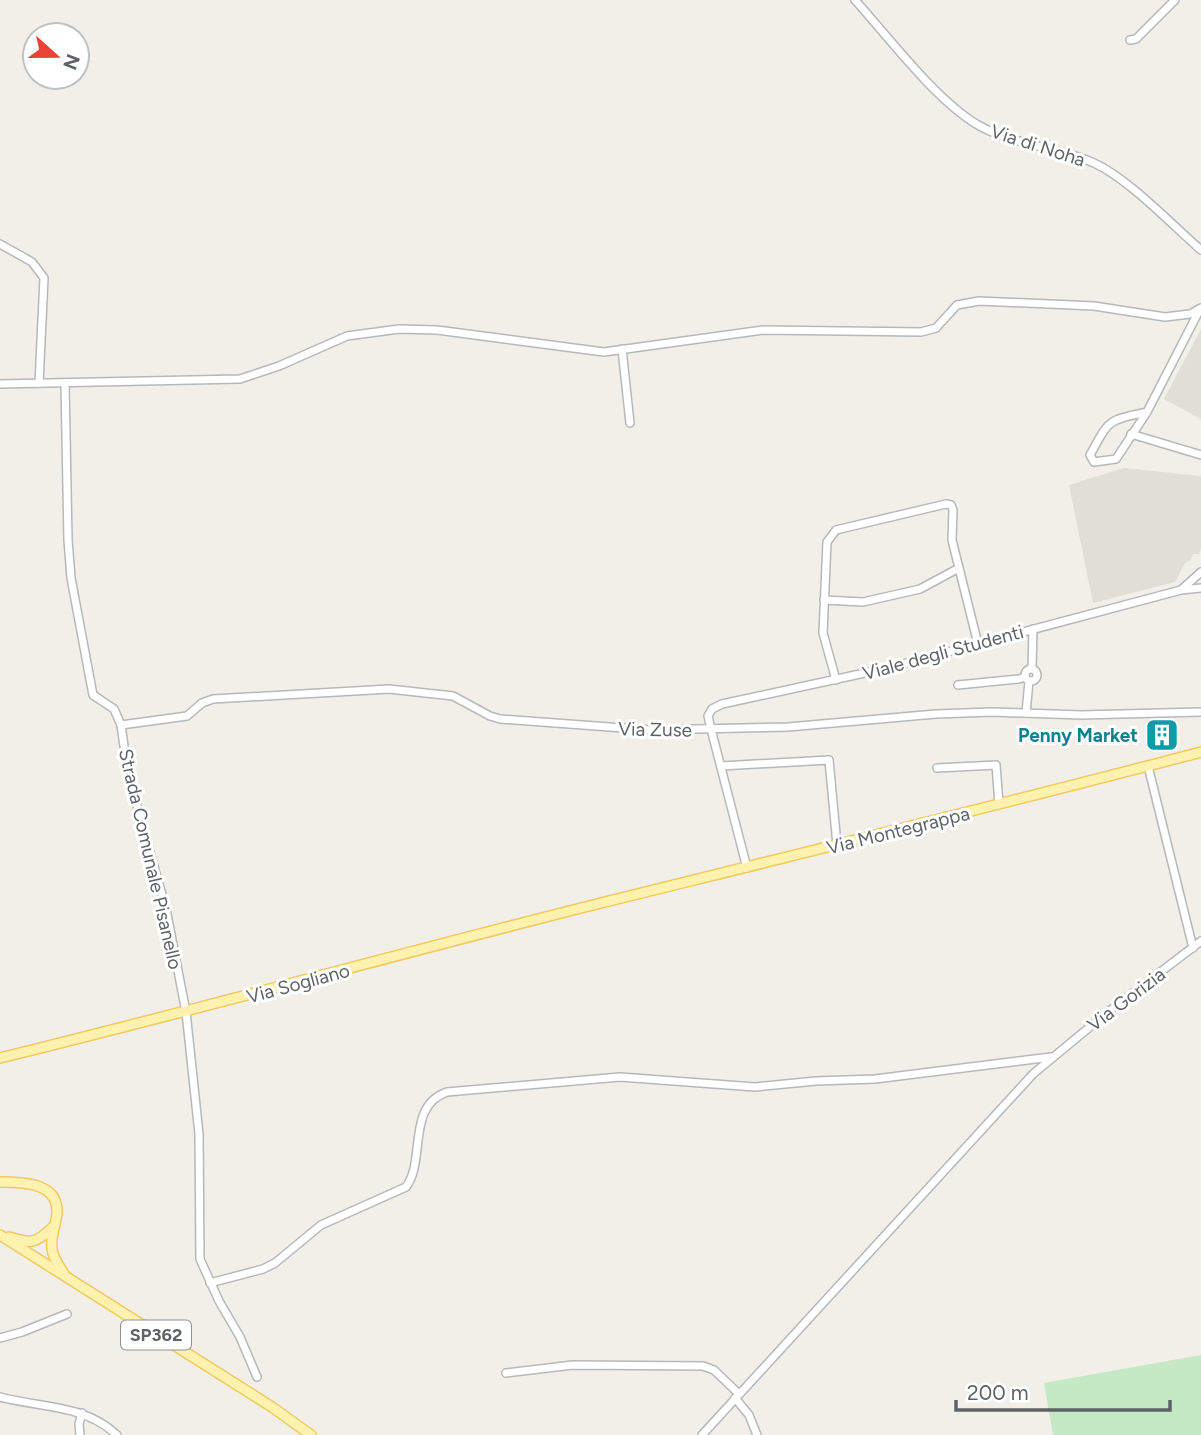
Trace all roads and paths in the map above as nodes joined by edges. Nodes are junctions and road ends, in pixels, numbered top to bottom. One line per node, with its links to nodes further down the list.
1 (855, 0): 5 (street, Via di Noha)
2 (1175, 0): 3 (street)
3 (1130, 40)
4 (0, 244): 8 (street)
5 (1201, 250)
6 (1201, 308): 7 (street); 11 (street)
7 (622, 349): 9 (street); 12 (street)
8 (39, 383): 9 (street); 10 (street)
9 (65, 383): 27 (street, Strada Comunale Pisanello)
10 (0, 384)
11 (1147, 412): 13 (street); 13 (street)
12 (630, 423)
13 (1131, 434): 14 (street)
14 (1201, 455)
15 (959, 568): 19 (street); 19 (street); 21 (street)
16 (1201, 572): 18 (street)
17 (1201, 588): 18 (street, Viale degli Studenti)
18 (1181, 590): 20 (street, Viale degli Studenti)
19 (824, 600): 23 (street)
20 (1033, 629): 21 (street, Viale degli Studenti); 22 (street)
21 (978, 644): 23 (street, Viale degli Studenti)
22 (1027, 679): 24 (street); 26 (street)
23 (835, 680): 28 (street, Viale degli Studenti)
24 (958, 685)
25 (1201, 712): 26 (street, Via Zuse)
26 (1026, 713): 28 (street, Via Zuse)
27 (121, 724): 28 (street, Via Zuse); 39 (street, Strada Comunale Pisanello)
28 (711, 729): 30 (street)
29 (1201, 752): 31 (main road, Via Montegrappa)
30 (721, 766): 34 (street); 35 (street)
31 (1148, 766): 33 (main road, Via Montegrappa); 38 (street)
32 (937, 768): 33 (street)
33 (999, 804): 34 (main road, Via Montegrappa)
34 (837, 845): 35 (main road, Via Montegrappa)
35 (747, 868): 36 (main road, Via Montegrappa)
36 (594, 905): 39 (main road, Via Sogliano)
37 (1201, 941): 38 (street, Via Gorizia)
38 (1193, 948): 40 (street, Via Gorizia)
39 (186, 1013): 41 (main road, Via Sogliano); 46 (street, Strada Comunale Pisanello)
40 (1051, 1056): 46 (street); 51 (street, Via Gorizia)
41 (0, 1058)
42 (0, 1182): 43 (main road)
43 (53, 1227): 44 (main road); 45 (main road)
44 (0, 1235): 45 (main road, SP362)
45 (67, 1278): 56 (main road, SP362)
46 (210, 1283): 50 (street, Strada Comunale Pisanello)
47 (66, 1314): 48 (street)
48 (0, 1338)
49 (506, 1373): 51 (street)
50 (257, 1377)
51 (737, 1396): 57 (street, Via Gorizia); 58 (street)
52 (0, 1397): 53 (street)
53 (82, 1413): 54 (street); 55 (street)
54 (80, 1435)
55 (117, 1435)
56 (311, 1435)
57 (702, 1435)
58 (757, 1435)

